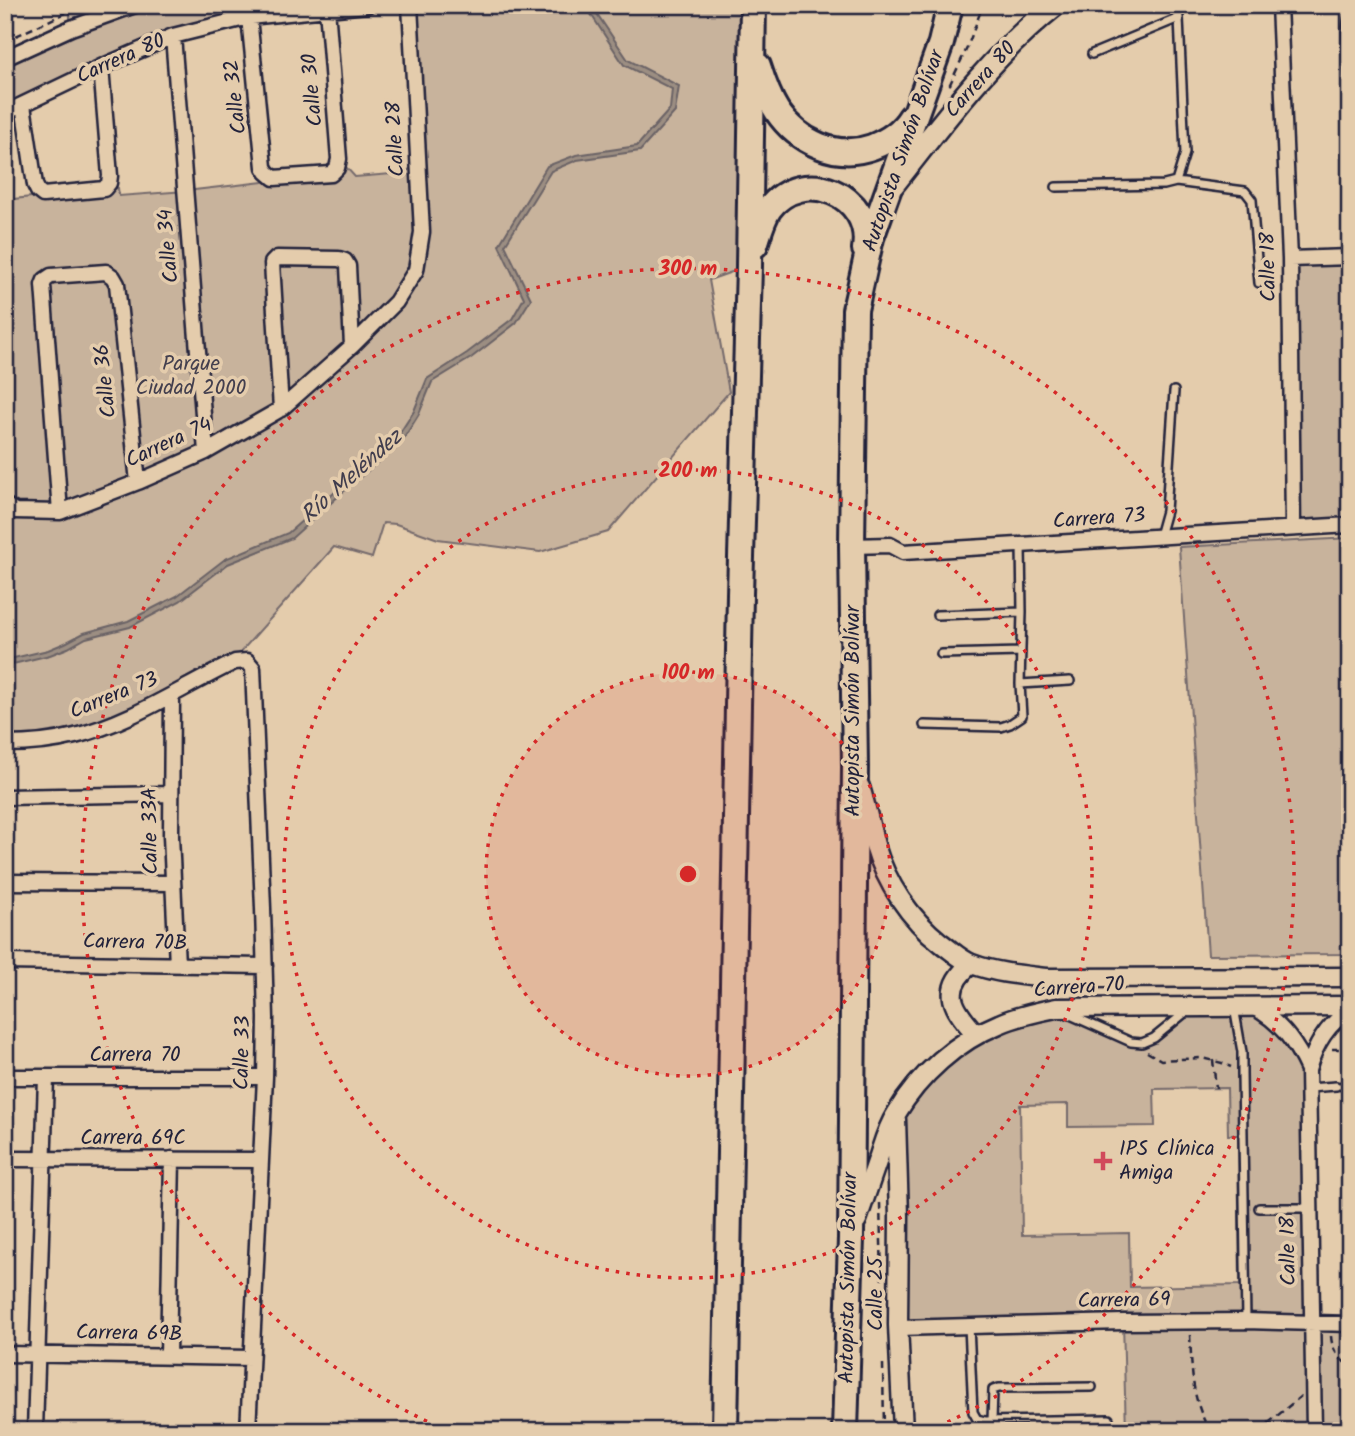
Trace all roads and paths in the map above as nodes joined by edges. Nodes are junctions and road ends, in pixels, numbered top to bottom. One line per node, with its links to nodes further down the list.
1 (135, 5): 20 (street, Carrera 80)
2 (367, 5): 10 (street, Carrera 80)
3 (410, 5): 36 (street, Calle 28)
4 (753, 5): 18 (highway)
5 (950, 5): 23 (highway, Autopista Simón Bolívar)
6 (983, 5): 22 (path)
7 (1022, 5): 13 (main road)
8 (1178, 5): 15 (lane)
9 (1279, 5): 34 (street, Calle 18)
10 (327, 8): 14 (street, Carrera 80); 27 (street, Calle 30)
11 (1350, 10): 26 (lane)
12 (70, 11): 17 (path)
13 (1049, 11): 22 (main road, Carrera 80)
14 (249, 17): 16 (street, Carrera 80); 27 (street, Calle 32)
15 (1180, 18): 19 (lane); 29 (lane)
16 (173, 36): 21 (street, Carrera 80); 42 (street, Calle 34)
17 (5, 41)
18 (753, 48): 23 (highway); 35 (highway)
19 (1092, 54)
20 (5, 58)
21 (102, 67): 24 (street, Carrera 80); 24 (street)
22 (965, 94): 31 (main road, Carrera 80)
23 (922, 95): 31 (highway, Autopista Simón Bolívar)
24 (23, 105): 25 (street, Carrera 80)
25 (5, 113)
26 (1350, 122)
27 (267, 173)
28 (1350, 181): 32 (lane)
29 (1176, 182): 30 (lane); 37 (lane)
30 (1056, 187)
31 (887, 193): 38 (highway, Autopista Simón Bolívar)
32 (1350, 244)
33 (1350, 257): 34 (street)
34 (1290, 259): 47 (street, Calle 18)
35 (749, 266): 38 (highway); 114 (highway)
36 (416, 270): 39 (street, Carrera 74)
37 (1259, 283)
38 (859, 291): 49 (highway, Autopista Simón Bolívar)
39 (352, 346): 41 (street, Carrera 74); 41 (street)
40 (1174, 391): 48 (lane)
41 (281, 409): 42 (street, Carrera 74)
42 (206, 452): 43 (street, Carrera 74)
43 (138, 482): 45 (street, Carrera 74); 45 (street, Calle 36)
44 (5, 505): 45 (street, Carrera 74)
45 (60, 512)
46 (1350, 524): 47 (street, Carrera 73)
47 (1293, 528): 48 (street, Carrera 73)
48 (1159, 536): 50 (street, Carrera 73)
49 (852, 545): 50 (street, Carrera 73); 61 (highway, Autopista Simón Bolívar)
50 (1021, 545): 51 (lane)
51 (1023, 612): 52 (lane); 53 (lane)
52 (937, 615)
53 (1021, 652): 54 (lane); 57 (lane)
54 (941, 654)
55 (254, 677): 58 (street, Carrera 73); 69 (street, Calle 33)
56 (1070, 681): 57 (lane)
57 (1020, 684): 59 (lane)
58 (172, 695): 60 (street, Carrera 73); 62 (street, Calle 33A)
59 (924, 725)
60 (5, 744)
61 (855, 767): 67 (street, Carrera 70); 93 (highway, Autopista Simón Bolívar)
62 (171, 794): 63 (street); 65 (street, Calle 33A)
63 (5, 797)
64 (5, 881): 65 (street)
65 (173, 883): 68 (street, Calle 33A)
66 (5, 962): 68 (street, Carrera 70B)
67 (971, 964): 70 (street, Carrera 70); 75 (street)
68 (177, 965): 69 (street, Carrera 70B)
69 (265, 966): 82 (street, Calle 33)
70 (1350, 977)
71 (1191, 1007): 72 (street, Carrera 70); 73 (street, Carrera 70); 76 (lane)
72 (1243, 1007): 74 (street, Carrera 70); 78 (street); 79 (lane)
73 (1056, 1008): 75 (street, Carrera 70); 76 (lane)
74 (1350, 1008): 78 (street, Calle 18)
75 (976, 1034): 86 (street, Carrera 70)
76 (1142, 1043): 77 (path)
77 (1213, 1060): 79 (path); 83 (path)
78 (1308, 1070): 84 (street, Calle 18)
79 (1242, 1074): 94 (lane)
80 (5, 1077): 81 (street, Carrera 70)
81 (46, 1077): 82 (street, Carrera 70); 88 (street)
82 (265, 1077): 90 (street, Calle 33)
83 (1216, 1088)
84 (1307, 1088): 85 (lane); 92 (street, Calle 18)
85 (1350, 1096)
86 (895, 1115): 93 (street, Carrera 70); 98 (street, Calle 25)
87 (5, 1159): 88 (street, Carrera 69C)
88 (44, 1159): 89 (street, Carrera 69C); 102 (street)
89 (172, 1159): 90 (street, Carrera 69C); 103 (street)
90 (260, 1160): 104 (street, Calle 33)
91 (1259, 1208): 92 (lane)
92 (1309, 1208): 95 (street, Calle 18)
93 (850, 1238): 115 (highway, Autopista Simón Bolívar)
94 (1245, 1321): 95 (street, Carrera 69); 97 (street, Carrera 69)
95 (1311, 1324): 96 (street, Carrera 69); 119 (street, Calle 18)
96 (1350, 1324)
97 (969, 1326): 98 (street, Carrera 69); 110 (lane)
98 (898, 1328): 116 (street, Calle 25)
99 (1190, 1332): 117 (path)
100 (1331, 1334): 105 (path)
101 (5, 1353): 102 (street, Carrera 69B)
102 (37, 1354): 103 (street, Carrera 69B); 112 (street)
103 (168, 1356): 104 (street, Carrera 69B)
104 (251, 1358): 113 (street, Calle 33)
105 (1350, 1367)
106 (1092, 1387): 110 (lane)
107 (1350, 1387): 111 (path)
108 (1304, 1394): 118 (path)
109 (1109, 1419): 110 (lane)
110 (992, 1421)
111 (1350, 1430)
112 (35, 1431)
113 (248, 1431)
114 (725, 1431)
115 (845, 1431)
116 (903, 1431)
117 (1210, 1431)
118 (1259, 1431)
119 (1314, 1431)

